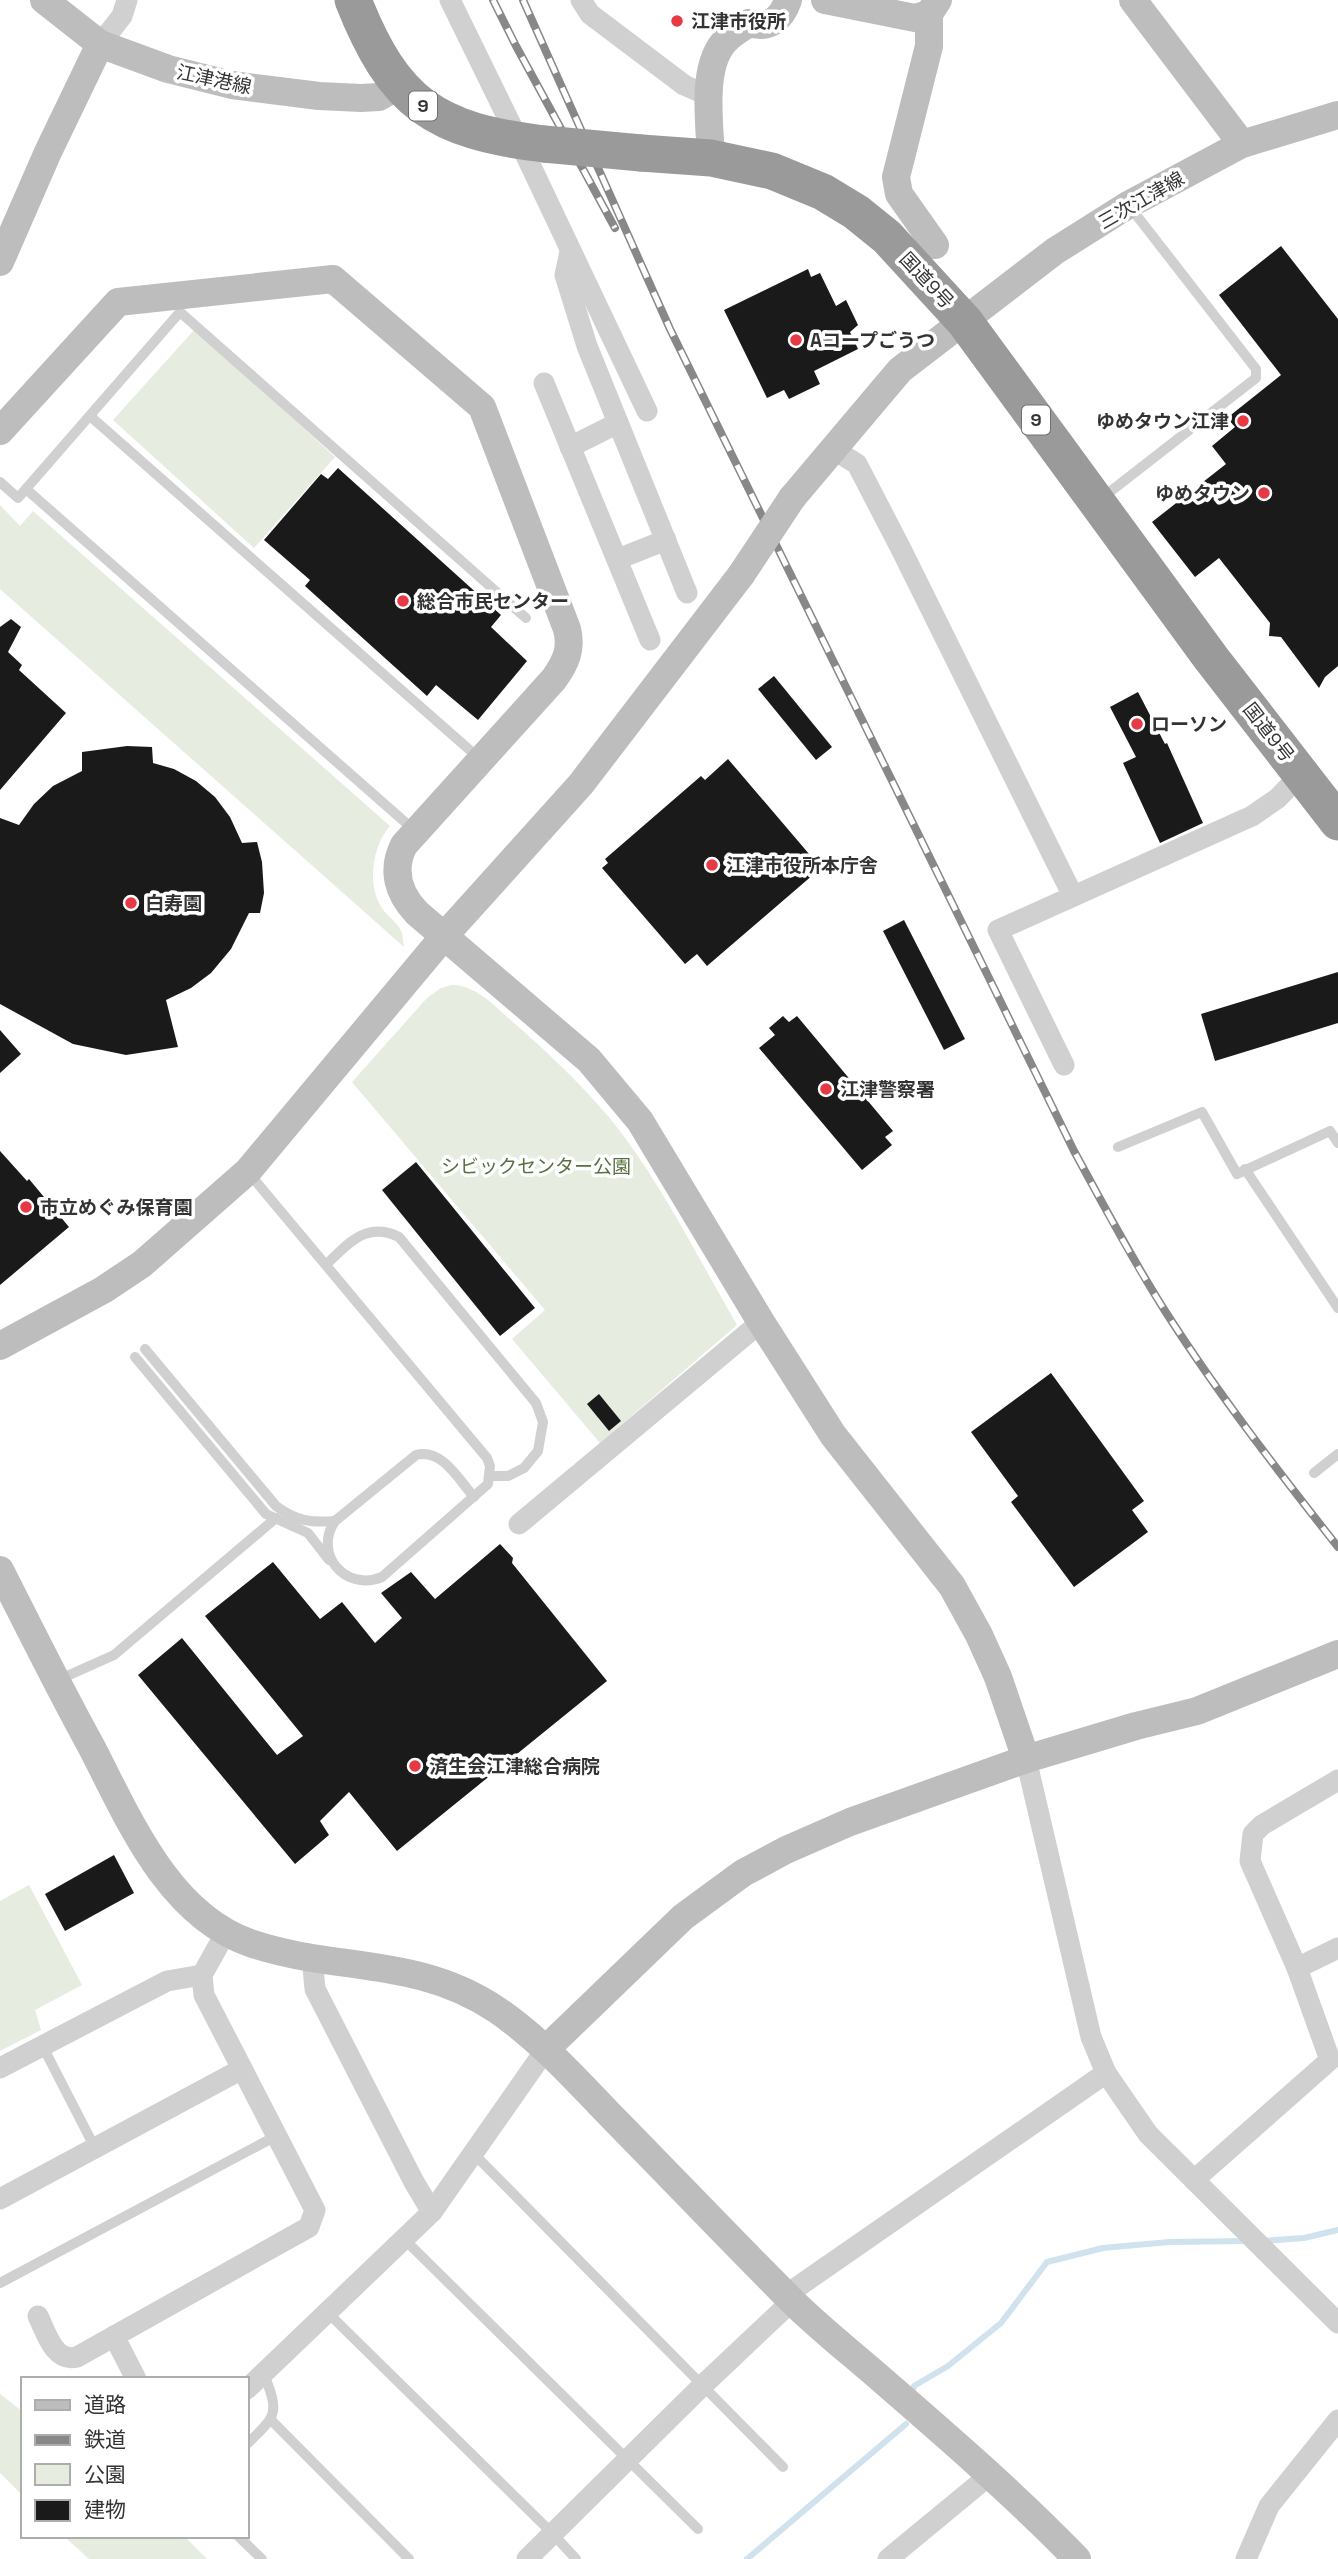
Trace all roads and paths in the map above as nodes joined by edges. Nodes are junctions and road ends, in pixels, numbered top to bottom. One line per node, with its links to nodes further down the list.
1 (44, 0): 11 (street, 江津港線)
2 (127, 0): 11 (street)
3 (353, 0): 12 (highway, 国道9号 / 9)
4 (450, 0): 15 (street)
5 (580, 0): 13 (street)
6 (825, 0): 9 (street)
7 (1133, 0): 16 (street)
8 (792, 1): 10 (street)
9 (933, 7): 19 (street)
10 (746, 12): 13 (street)
11 (100, 44): 12 (street, 江津港線); 21 (street)
12 (398, 85): 15 (highway, 国道9号 / 9)
13 (709, 96): 17 (street)
14 (1338, 115): 16 (street, 三次江津線)
15 (532, 143): 17 (highway, 国道9号 / 9, bridge); 20 (street)
16 (1242, 144): 18 (street, 三次江津線)
17 (711, 158): 22 (highway, 国道9号 / 9)
18 (1128, 205): 22 (street, 三次江津線); 32 (lane)
19 (935, 245)
20 (570, 252): 24 (street); 26 (street)
21 (0, 262)
22 (965, 322): 29 (street, 三次江津線); 32 (highway, 国道9号 / 9)
23 (544, 383): 28 (street)
24 (647, 411)
25 (90, 416): 31 (lane); 36 (lane); 38 (lane)
26 (618, 424): 28 (street); 33 (street)
27 (0, 431): 38 (street)
28 (570, 447): 34 (street)
29 (833, 449): 42 (street); 43 (street, 三次江津線, bridge)
30 (0, 482): 31 (lane)
31 (26, 489): 41 (lane)
32 (1097, 502): 39 (highway, 国道9号 / 9)
33 (666, 540): 34 (street); 35 (street)
34 (618, 559): 37 (street)
35 (687, 593)
36 (526, 618)
37 (649, 640)
38 (481, 760): 41 (street)
39 (1301, 774): 40 (highway, 国道9号 / 9); 42 (street)
40 (1338, 822)
41 (416, 832): 43 (street)
42 (1073, 896): 44 (street)
43 (445, 935): 48 (street, 三次江津線); 51 (street)
44 (1064, 1065)
45 (1338, 1143): 47 (lane)
46 (1118, 1147): 47 (lane)
47 (1245, 1169): 50 (lane)
48 (248, 1171): 49 (lane); 52 (street, 三次江津線)
49 (326, 1265): 57 (lane); 57 (lane)
50 (1338, 1308)
51 (761, 1322): 61 (street); 66 (street)
52 (0, 1346)
53 (145, 1349): 60 (lane)
54 (135, 1357): 59 (lane)
55 (1338, 1454): 56 (lane)
56 (1314, 1473)
57 (491, 1476): 58 (lane)
58 (474, 1497): 60 (lane); 62 (lane)
59 (276, 1518): 62 (lane); 65 (lane)
60 (335, 1521): 62 (lane)
61 (519, 1524)
62 (333, 1564)
63 (0, 1570): 65 (street)
64 (1338, 1654): 66 (street)
65 (55, 1681): 68 (street)
66 (1026, 1759): 74 (street); 78 (street)
67 (1338, 1780): 71 (street)
68 (226, 1932): 70 (street); 72 (street)
69 (1338, 1948): 71 (street)
70 (312, 1957): 74 (street); 84 (street)
71 (1297, 1968): 75 (street)
72 (202, 1975): 73 (street); 77 (street)
73 (42, 2045): 76 (street); 80 (lane)
74 (546, 2049): 81 (street); 87 (street)
75 (1334, 2065): 82 (street)
76 (0, 2068)
77 (242, 2069): 79 (street); 80 (street)
78 (1106, 2073): 82 (street); 87 (street)
79 (276, 2136): 86 (lane); 91 (street)
80 (95, 2148): 83 (street)
81 (473, 2153): 84 (street); 94 (lane)
82 (1194, 2180): 90 (street)
83 (0, 2199)
84 (432, 2212): 85 (street)
85 (404, 2239): 88 (street); 99 (lane)
86 (0, 2283)
87 (789, 2298): 94 (street); 101 (street)
88 (327, 2312): 92 (street); 103 (lane)
89 (38, 2316): 91 (street)
90 (1338, 2323)
91 (114, 2336): 93 (street)
92 (263, 2372): 95 (street); 96 (lane)
93 (135, 2377)
94 (702, 2386): 99 (street); 100 (lane)
95 (248, 2388)
96 (271, 2420): 98 (lane); 106 (lane)
97 (1338, 2420): 111 (street)
98 (248, 2444)
99 (627, 2460): 102 (lane); 103 (street)
100 (782, 2467)
101 (991, 2474): 109 (street); 110 (street)
102 (698, 2529)
103 (552, 2533): 107 (street); 108 (lane)
104 (240, 2538): 105 (lane)
105 (262, 2559)
106 (409, 2559)
107 (527, 2559)
108 (576, 2559)
109 (888, 2559)
110 (1077, 2559)
111 (1246, 2559)

